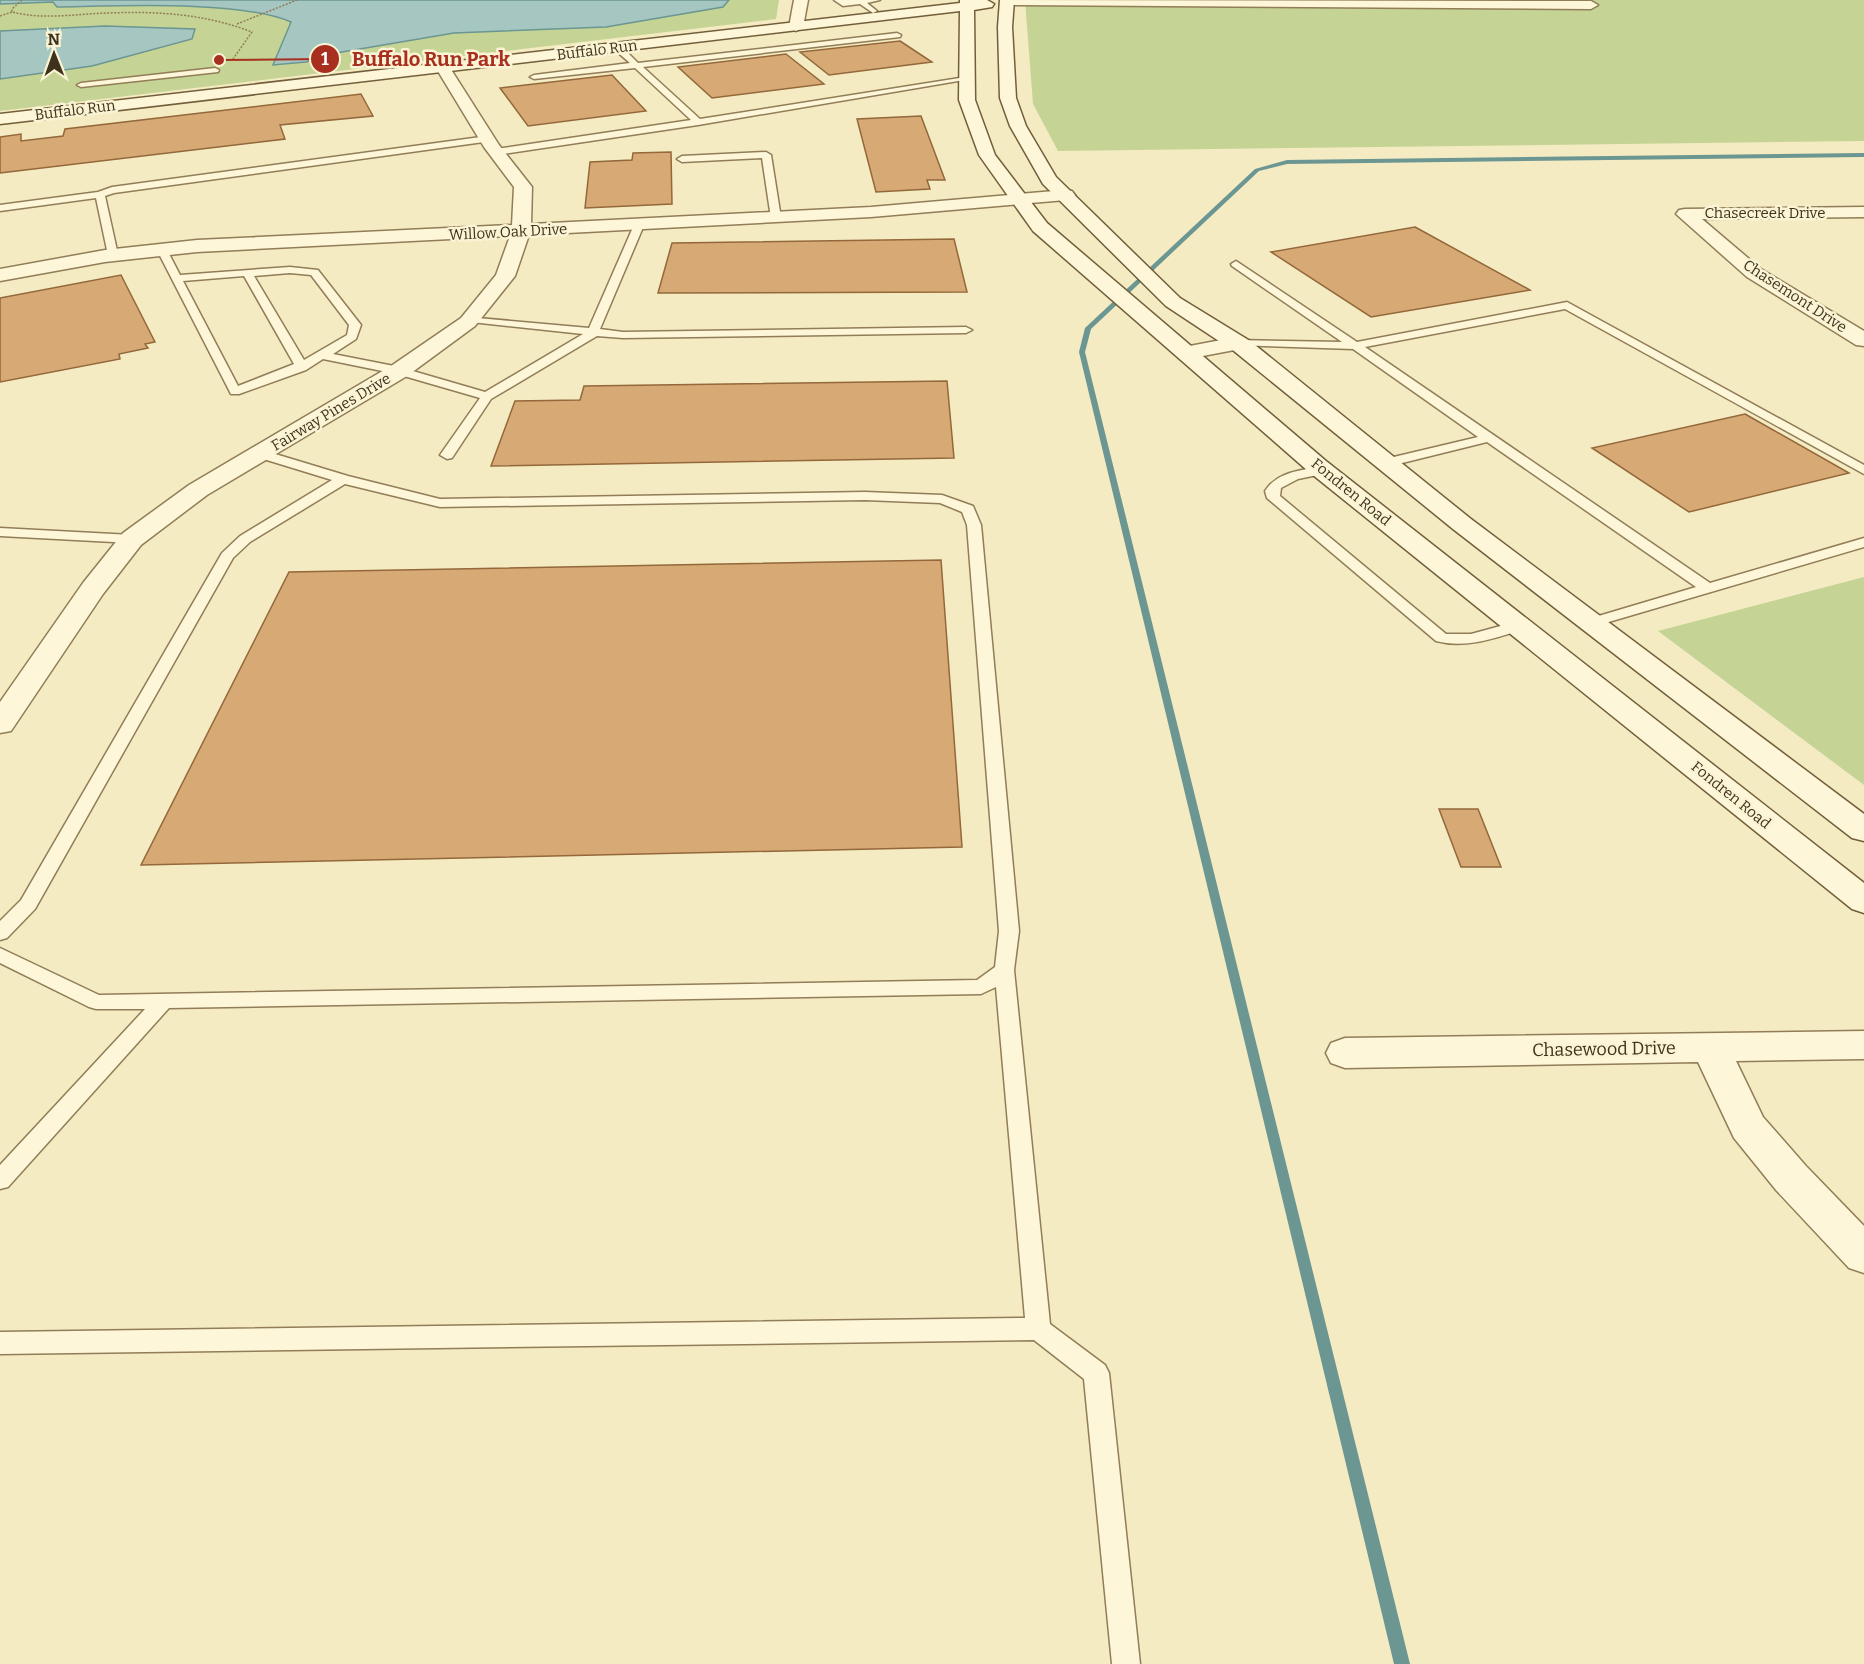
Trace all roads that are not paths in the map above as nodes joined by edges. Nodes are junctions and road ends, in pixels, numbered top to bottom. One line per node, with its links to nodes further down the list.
1 (801, 0): 7 (street)
2 (838, 0): 4 (lane)
3 (1007, 0): 5 (street, Buffalo Run); 6 (street, Buffalo Run); 18 (street)
4 (871, 5): 6 (street, Buffalo Run); 6 (street); 7 (street, Buffalo Run)
5 (1591, 5)
6 (967, 6): 16 (street, Fondren Road)
7 (790, 30): 9 (lane); 10 (street, Buffalo Run); 12 (street, Buffalo Run)
8 (897, 35): 9 (lane)
9 (801, 45): 11 (lane)
10 (618, 48): 11 (lane); 12 (street, Buffalo Run)
11 (635, 64): 14 (lane); 20 (lane)
12 (443, 65): 17 (street, Buffalo Run); 21 (street, Fairway Pines Drive)
13 (215, 70): 17 (lane)
14 (534, 77)
15 (81, 86): 17 (lane)
16 (967, 89): 18 (street); 20 (lane); 25 (street, Fondren Road)
17 (148, 90): 19 (street, Buffalo Run)
18 (1008, 98): 24 (street)
19 (0, 119)
20 (699, 122): 21 (lane)
21 (492, 146): 23 (lane); 30 (street, Fairway Pines Drive)
22 (682, 159): 28 (lane)
23 (100, 195): 26 (lane); 33 (lane)
24 (1066, 195): 25 (street, Willow Oak Drive); 42 (street)
25 (1018, 199): 28 (street, Willow Oak Drive); 44 (street, Fondren Road)
26 (0, 208)
27 (1864, 212): 32 (street, Chasecreek Drive)
28 (776, 218): 29 (street, Willow Oak Drive)
29 (639, 225): 30 (street, Willow Oak Drive); 40 (lane)
30 (521, 231): 31 (street, Willow Oak Drive); 38 (street, Fairway Pines Drive)
31 (162, 250): 33 (street, Willow Oak Drive); 37 (lane)
32 (1727, 250): 41 (street, Chasemont Drive)
33 (113, 255): 36 (street, Willow Oak Drive)
34 (1236, 264): 43 (lane)
35 (248, 273): 37 (lane); 45 (lane); 46 (lane)
36 (0, 275)
37 (177, 278): 46 (lane)
38 (471, 319): 40 (lane); 47 (street, Fairway Pines Drive)
39 (966, 330): 40 (lane)
40 (593, 333): 48 (lane)
41 (1864, 339)
42 (1237, 343): 43 (lane); 44 (street); 52 (street)
43 (1353, 346): 49 (lane); 53 (lane)
44 (1187, 354): 54 (street, Fondren Road)
45 (324, 356): 46 (lane); 47 (lane)
46 (302, 367)
47 (399, 371): 48 (lane); 50 (street, Fairway Pines Drive)
48 (487, 396): 51 (lane)
49 (1488, 438): 52 (lane); 59 (lane)
50 (262, 454): 55 (lane); 57 (street, Fairway Pines Drive)
51 (447, 455)
52 (1391, 467): 54 (street); 61 (street)
53 (1864, 470)
54 (1331, 477): 60 (street, Fondren Road); 60 (lane)
55 (343, 479): 66 (lane); 68 (lane)
56 (0, 532): 57 (lane)
57 (132, 538): 63 (street, Fairway Pines Drive)
58 (1864, 542): 59 (lane)
59 (1707, 588): 61 (lane)
60 (1520, 626): 62 (street, Fondren Road)
61 (1599, 630): 62 (street); 64 (street)
62 (1554, 654): 65 (street, Fondren Road)
63 (0, 724)
64 (1864, 830)
65 (1864, 901)
66 (0, 933)
67 (0, 955): 69 (lane)
68 (1004, 970): 69 (lane); 75 (lane)
69 (164, 1001): 73 (lane)
70 (1864, 1045): 71 (street, Chasewood Drive)
71 (1710, 1047): 72 (street, Chasewood Drive); 74 (street)
72 (1345, 1053)
73 (0, 1180)
74 (1864, 1255)
75 (1038, 1329): 76 (lane); 77 (lane)
76 (0, 1343)
77 (1126, 1664)

